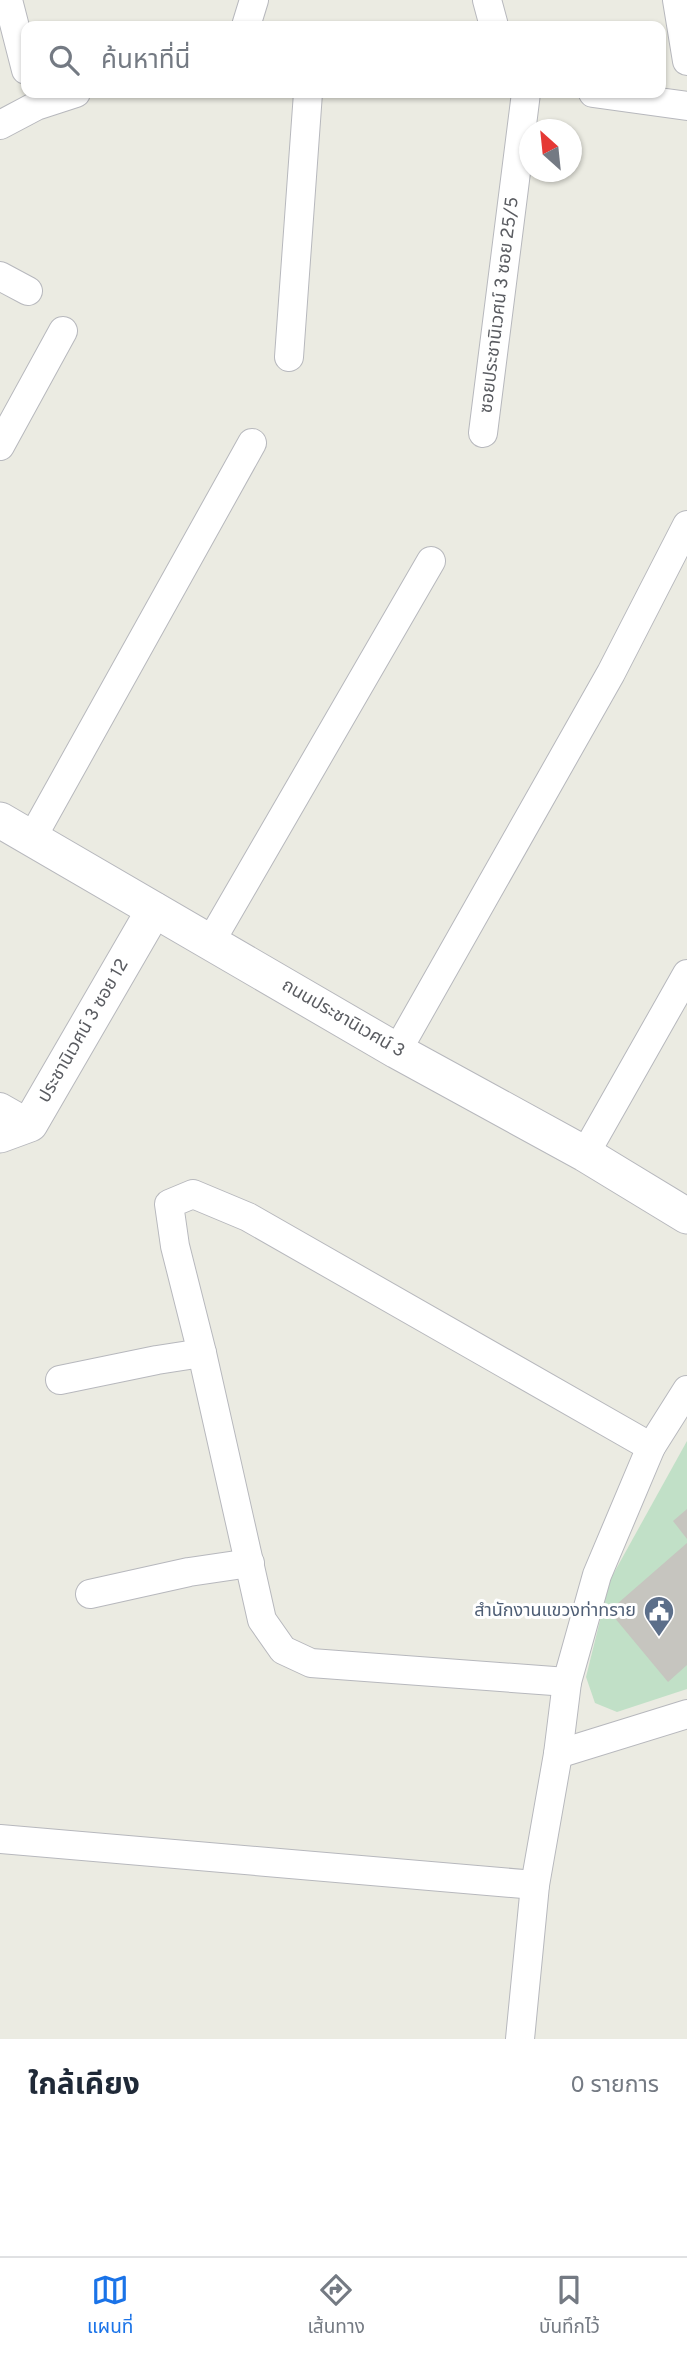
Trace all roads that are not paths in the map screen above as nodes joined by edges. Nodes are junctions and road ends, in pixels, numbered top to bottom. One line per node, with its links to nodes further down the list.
1 (8, 0): 7 (street)
2 (254, 0): 5 (street)
3 (487, 0): 6 (street)
4 (677, 0): 8 (street)
5 (248, 21)
6 (493, 21)
7 (21, 51)
8 (687, 61)
9 (308, 98): 18 (street)
10 (525, 98): 19 (street, ซอยประชานิเวศน์ 3 ซอย 25/5)
11 (629, 98): 13 (street)
12 (34, 100): 14 (street)
13 (687, 106)
14 (0, 125)
15 (0, 276): 16 (street)
16 (28, 291)
17 (63, 331): 21 (street)
18 (289, 357)
19 (483, 433)
20 (252, 443): 25 (street)
21 (0, 446)
22 (687, 525): 29 (street)
23 (431, 561): 27 (street)
24 (0, 820): 25 (street, ถนนประชานิเวศน์ 3)
25 (32, 838): 26 (street, ถนนประชานิเวศน์ 3)
26 (154, 910): 27 (street, ถนนประชานิเวศน์ 3); 31 (street, ประชานิเวศน์ 3 ซอย 12)
27 (211, 941): 29 (street, ถนนประชานิเวศน์ 3)
28 (687, 974): 32 (street)
29 (397, 1051): 32 (street, ถนนประชานิเวศน์ 3)
30 (0, 1107): 31 (street)
31 (15, 1129)
32 (585, 1154): 33 (street, ถนนประชานิเวศน์ 3)
33 (687, 1216)
34 (202, 1353): 35 (street); 37 (street); 38 (street)
35 (60, 1380)
36 (687, 1390): 37 (street)
37 (651, 1447): 40 (street)
38 (250, 1563): 39 (street); 40 (street)
39 (90, 1594)
40 (567, 1682): 42 (street)
41 (687, 1714): 42 (street)
42 (558, 1754): 44 (street)
43 (0, 1839): 44 (street)
44 (535, 1885): 45 (street)
45 (520, 2039)

